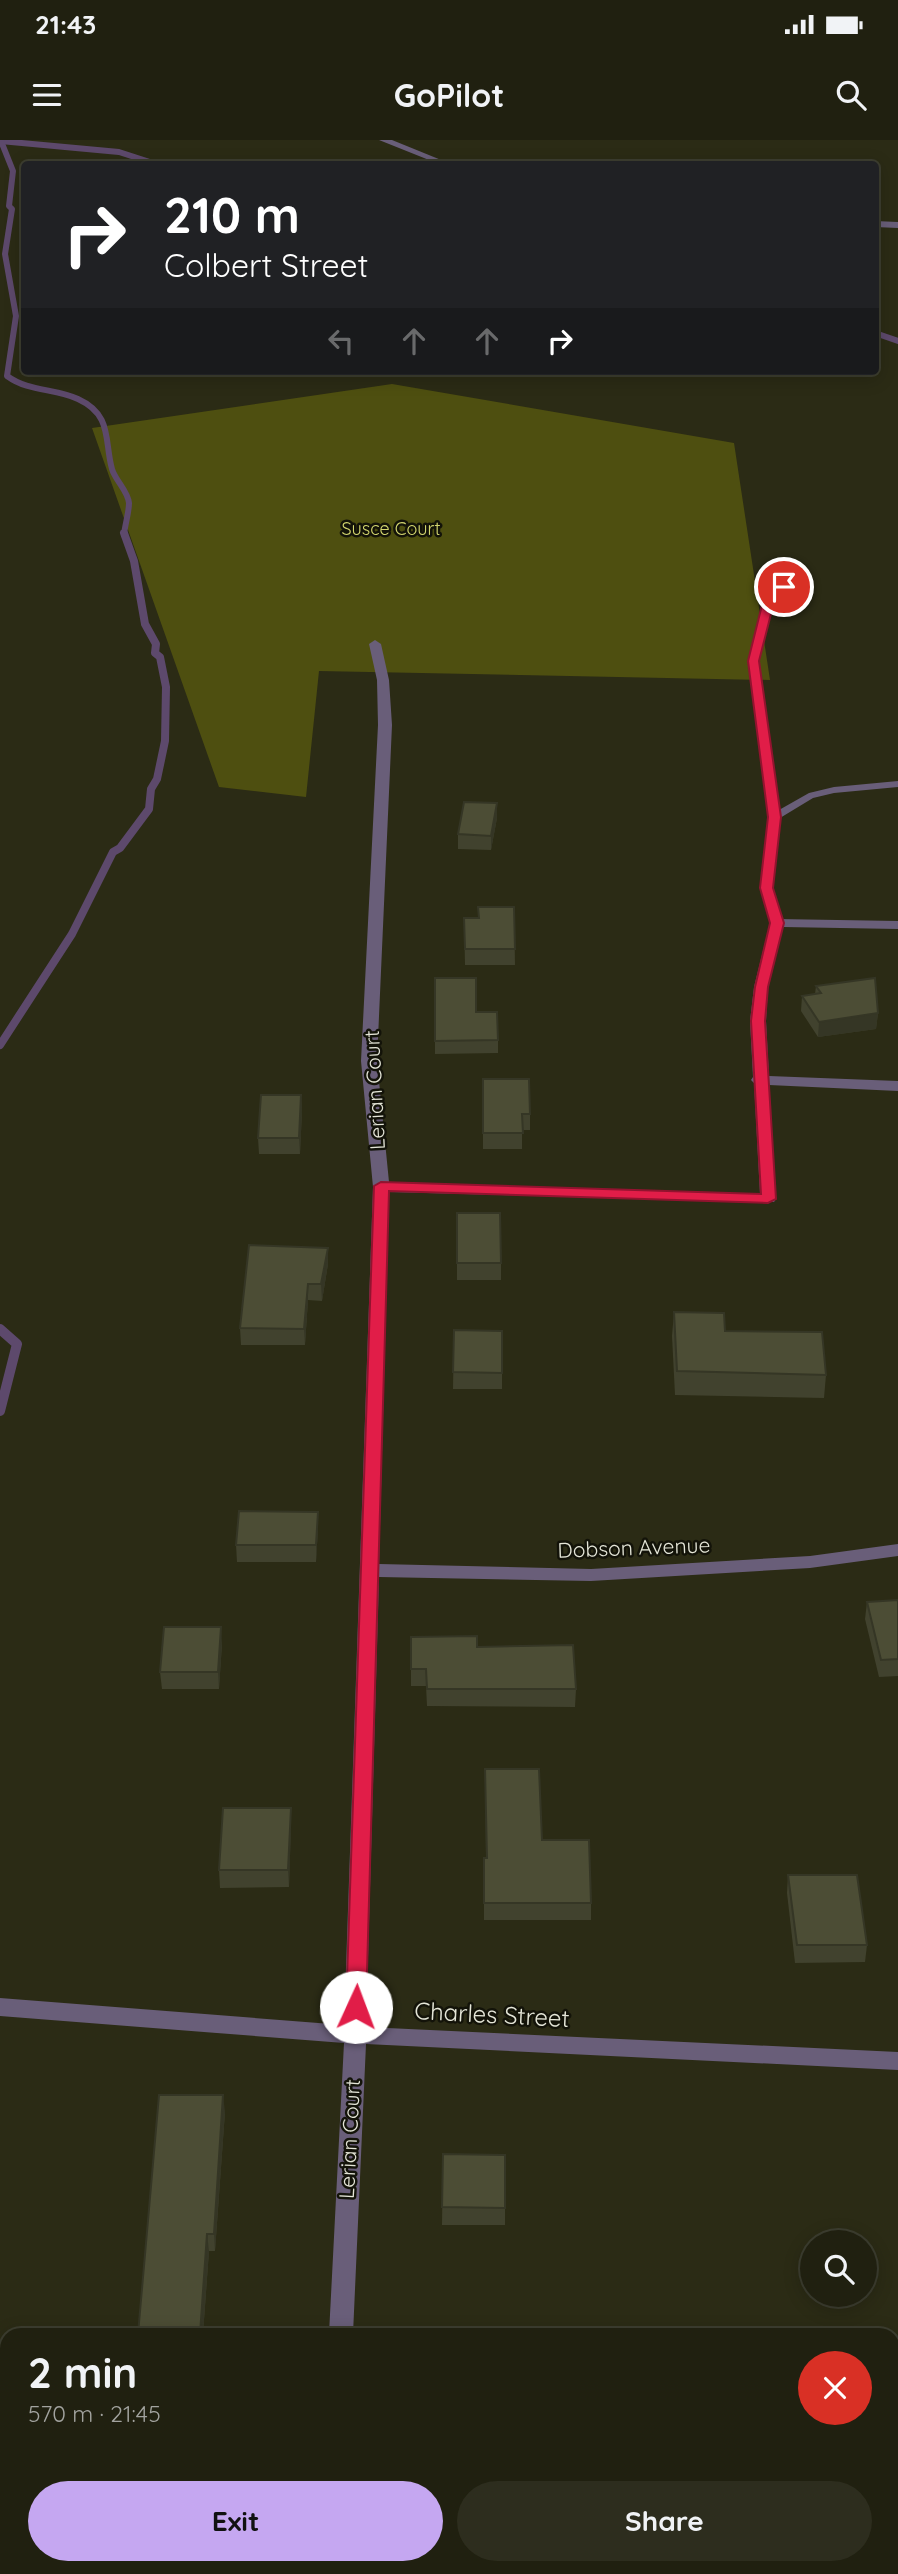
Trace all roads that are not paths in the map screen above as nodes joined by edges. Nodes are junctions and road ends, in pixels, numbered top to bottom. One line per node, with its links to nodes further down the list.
1 (384, 140): 2 (street)
2 (438, 161)
3 (879, 223): 4 (street)
4 (898, 225)
5 (784, 587): 8 (lane)
6 (375, 644): 13 (street, Lerian Court)
7 (898, 784): 8 (lane)
8 (775, 817): 9 (lane)
9 (777, 923): 10 (street); 11 (street)
10 (898, 925)
11 (759, 1080): 12 (street); 13 (street)
12 (898, 1086)
13 (381, 1186): 15 (street, Lerian Court)
14 (898, 1550): 15 (street, Dobson Avenue)
15 (370, 1570): 17 (street, Lerian Court)
16 (0, 2007): 17 (street, Charles Street)
17 (355, 2035): 18 (street, Charles Street); 19 (street, Lerian Court)
18 (898, 2061)
19 (341, 2328)

